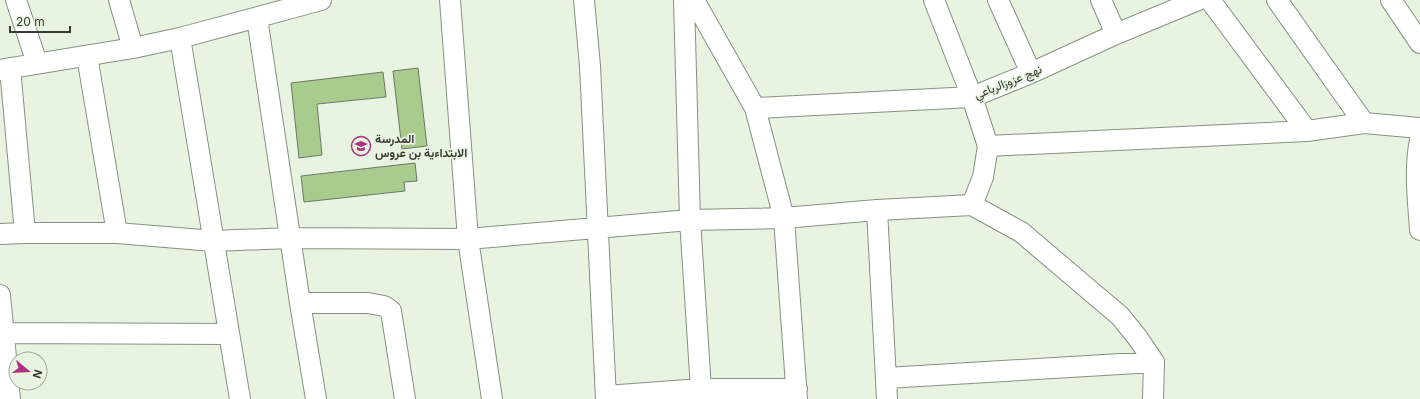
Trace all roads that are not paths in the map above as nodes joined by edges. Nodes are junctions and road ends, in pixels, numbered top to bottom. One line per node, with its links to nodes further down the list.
1 (16, 0): 21 (street)
2 (120, 0): 19 (street)
3 (321, 0): 15 (street)
4 (450, 0): 41 (street)
5 (584, 0): 35 (street)
6 (684, 0): 34 (street)
7 (694, 0): 25 (street)
8 (934, 0): 24 (street)
9 (998, 0): 23 (street)
10 (1101, 0): 16 (street)
11 (1198, 0): 16 (street, نهج عزوزالرباعي)
12 (1210, 0): 28 (street)
13 (1277, 0): 26 (street)
14 (1391, 0): 18 (street)
15 (263, 11): 17 (street); 40 (street)
16 (1116, 34): 23 (street, نهج عزوزالرباعي)
17 (180, 38): 19 (street); 42 (street)
18 (1420, 43)
19 (133, 48): 20 (street)
20 (87, 56): 21 (street); 39 (street)
21 (37, 63): 22 (street)
22 (5, 69): 37 (street)
23 (1031, 73): 24 (street, نهج عزوزالرباعي)
24 (972, 97): 25 (street, نهج عزوزالرباعي); 30 (street)
25 (755, 108): 33 (street)
26 (1364, 123): 27 (street); 28 (street)
27 (1420, 128)
28 (1306, 130): 30 (street)
29 (1420, 140): 36 (street)
30 (988, 146): 31 (street)
31 (972, 205): 32 (street); 47 (street)
32 (877, 210): 33 (street); 48 (street)
33 (784, 218): 34 (street); 50 (street)
34 (690, 220): 35 (street); 49 (street)
35 (598, 227): 41 (street); 51 (street)
36 (1420, 230)
37 (25, 233): 38 (street); 39 (street)
38 (0, 234)
39 (117, 234): 42 (street)
40 (290, 238): 41 (street); 42 (street); 44 (street)
41 (468, 239): 56 (street)
42 (214, 241): 46 (street)
43 (0, 295): 45 (street)
44 (300, 303): 54 (street); 55 (street)
45 (4, 333): 46 (street); 52 (street)
46 (229, 334): 53 (street)
47 (1154, 362): 48 (street); 58 (street)
48 (886, 378): 57 (street)
49 (701, 389): 50 (street); 51 (street)
50 (797, 394)
51 (606, 398)
52 (10, 399)
53 (240, 399)
54 (316, 399)
55 (405, 399)
56 (492, 399)
57 (887, 399)
58 (1153, 399)

